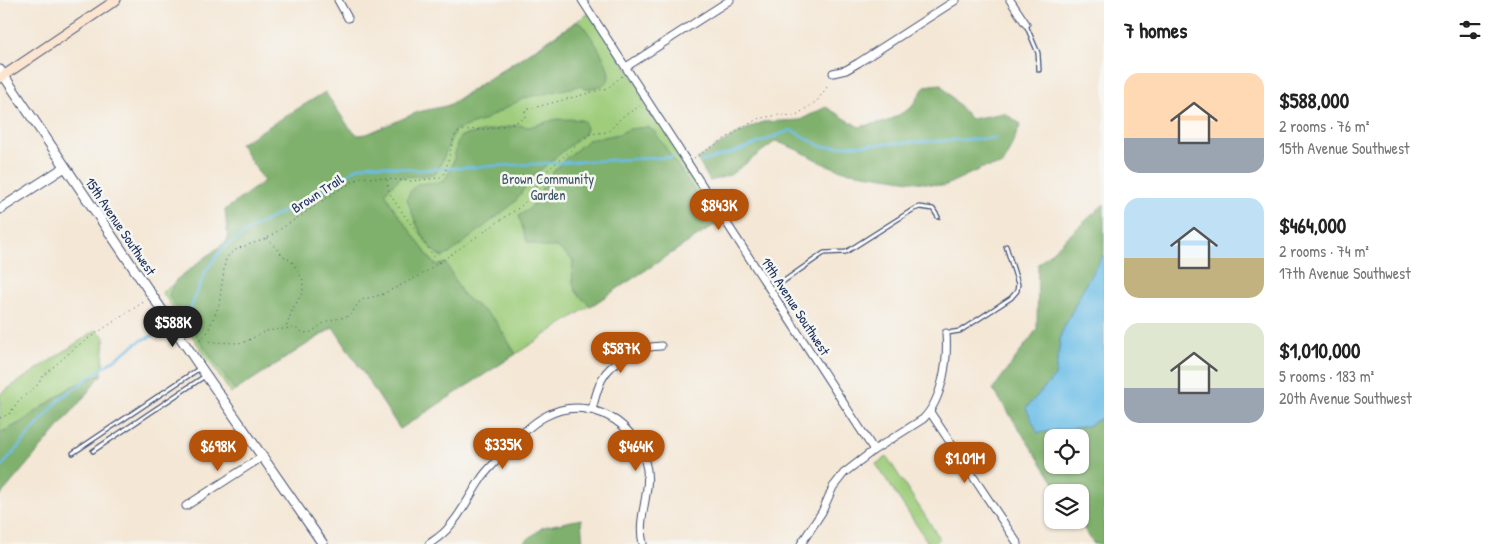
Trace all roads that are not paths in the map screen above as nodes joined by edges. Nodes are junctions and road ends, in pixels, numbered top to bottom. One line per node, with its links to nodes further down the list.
1 (116, 0): 12 (main road)
2 (338, 0): 7 (street)
3 (582, 0): 9 (street, 19th Avenue Southwest)
4 (730, 0): 9 (street)
5 (956, 0): 11 (street)
6 (1010, 0): 8 (street)
7 (348, 18)
8 (1026, 24): 10 (lane)
9 (626, 67): 17 (street, 19th Avenue Southwest)
10 (1039, 70)
11 (833, 73)
12 (1, 74): 13 (street, 15th Avenue Southwest)
13 (65, 168): 14 (street); 20 (street, 15th Avenue Southwest)
14 (0, 209)
15 (938, 217): 17 (lane)
16 (1006, 246): 18 (lane)
17 (770, 290): 23 (street, 19th Avenue Southwest)
18 (946, 333): 22 (street)
19 (661, 346): 21 (street)
20 (203, 371): 24 (lane); 25 (lane); 26 (street, 15th Avenue Southwest)
21 (592, 409): 30 (street); 31 (street)
22 (930, 412): 23 (street); 32 (street)
23 (874, 450): 28 (street)
24 (93, 451)
25 (72, 453)
26 (262, 457): 27 (street); 29 (street, 15th Avenue Southwest)
27 (186, 506)
28 (805, 543)
29 (323, 544)
30 (429, 544)
31 (643, 544)
32 (1018, 544)

